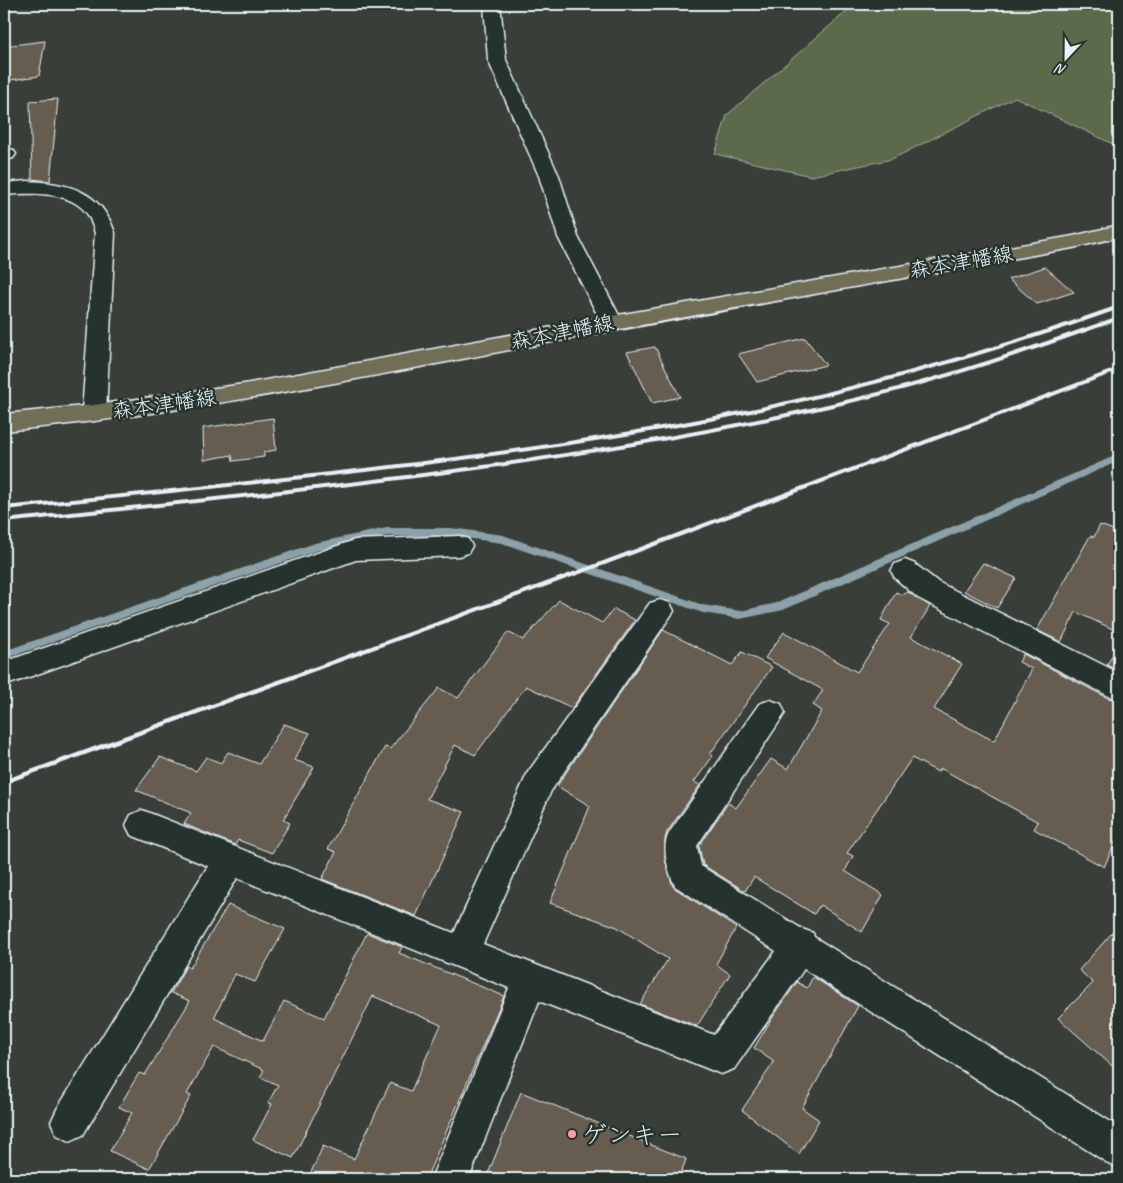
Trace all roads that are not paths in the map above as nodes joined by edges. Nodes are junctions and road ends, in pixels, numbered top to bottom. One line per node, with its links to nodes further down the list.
1 (492, 4): 4 (street)
2 (4, 189): 5 (street)
3 (1119, 231): 4 (main road, 森本津幡線)
4 (612, 323): 5 (main road, 森本津幡線)
5 (94, 413): 6 (main road, 森本津幡線)
6 (4, 423)
7 (459, 546): 10 (street)
8 (904, 571): 11 (street)
9 (660, 611): 16 (street)
10 (4, 674)
11 (1119, 687)
12 (770, 712): 15 (street)
13 (142, 825): 14 (street)
14 (230, 860): 16 (street); 18 (street)
15 (801, 945): 17 (street); 19 (street)
16 (462, 953): 17 (street)
17 (530, 980): 20 (street)
18 (70, 1122)
19 (1119, 1149)
20 (450, 1179)

